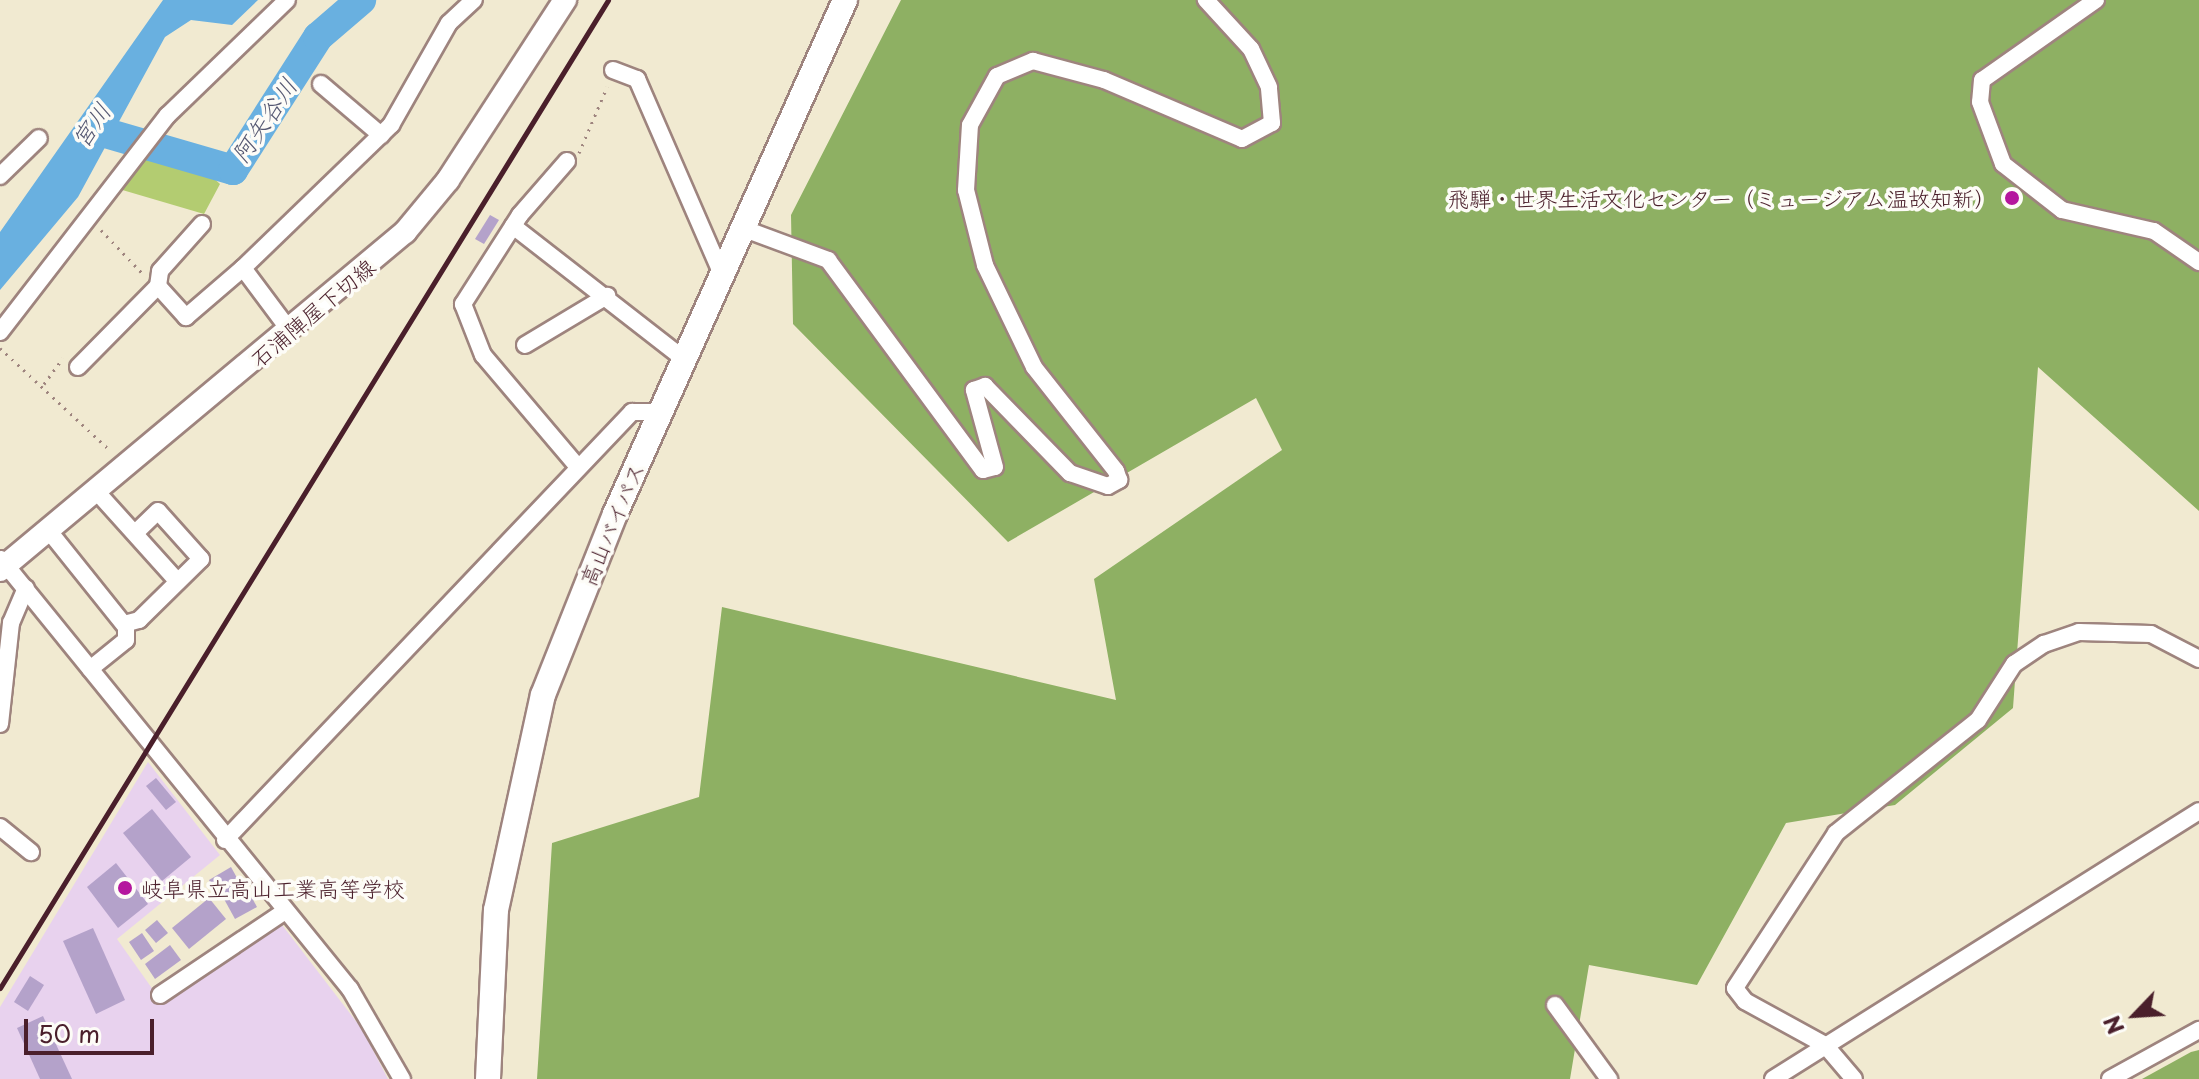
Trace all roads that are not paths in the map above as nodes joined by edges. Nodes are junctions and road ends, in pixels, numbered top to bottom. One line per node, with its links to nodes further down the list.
1 (287, 0): 22 (street)
2 (474, 0): 9 (street)
3 (565, 0): 21 (main road, 石浦陣屋下切線)
4 (845, 0): 15 (highway, 高山バイパス)
5 (1206, 0): 15 (street)
6 (2096, 0): 16 (street)
7 (613, 70): 18 (street)
8 (321, 84): 9 (street)
9 (381, 135): 17 (street)
10 (39, 138): 12 (street)
11 (567, 161): 14 (street)
12 (0, 176)
13 (202, 224): 19 (street)
14 (513, 226): 20 (street); 27 (street)
15 (742, 228): 18 (highway, 高山バイパス)
16 (2199, 262)
17 (243, 268): 19 (street); 21 (street)
18 (721, 272): 24 (highway, 高山バイパス)
19 (157, 287): 25 (street)
20 (607, 296): 23 (street); 24 (street)
21 (290, 331): 28 (main road, 石浦陣屋下切線)
22 (0, 332)
23 (525, 345)
24 (684, 359): 26 (highway, 高山バイパス)
25 (74, 366)
26 (660, 412): 27 (street); 48 (highway, 高山バイパス)
27 (578, 467): 40 (street)
28 (97, 492): 29 (main road, 石浦陣屋下切線); 30 (street)
29 (49, 531): 31 (main road, 石浦陣屋下切線); 34 (street)
30 (135, 533): 32 (street); 32 (street)
31 (2, 565): 33 (street)
32 (177, 581): 34 (street)
33 (26, 588): 36 (street); 37 (street)
34 (124, 624): 36 (street)
35 (2199, 659): 46 (street)
36 (90, 669): 40 (street)
37 (0, 724)
38 (2199, 811): 46 (street)
39 (0, 827): 41 (street)
40 (225, 840): 42 (street)
41 (31, 852)
42 (285, 911): 43 (street); 47 (street)
43 (160, 995)
44 (1555, 1005): 49 (street)
45 (2199, 1030): 52 (street)
46 (1825, 1045): 50 (street); 51 (street)
47 (402, 1079)
48 (488, 1079)
49 (1609, 1079)
50 (1773, 1079)
51 (1854, 1079)
52 (2110, 1079)

